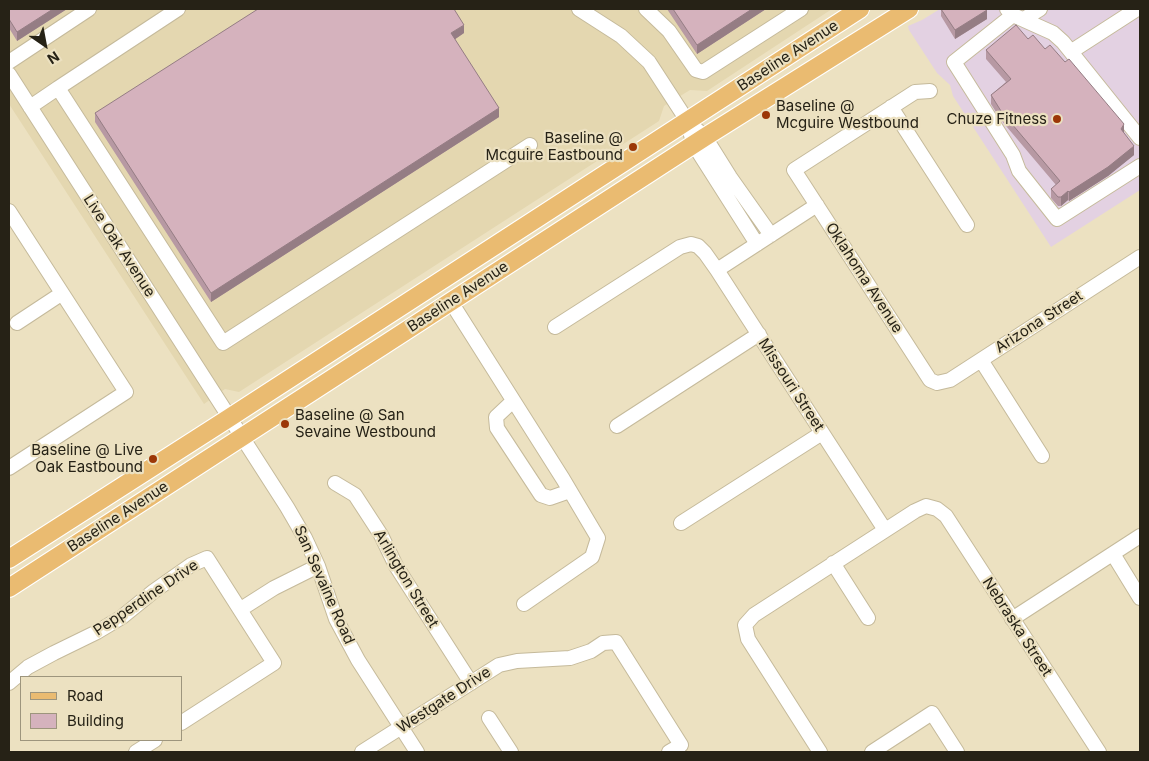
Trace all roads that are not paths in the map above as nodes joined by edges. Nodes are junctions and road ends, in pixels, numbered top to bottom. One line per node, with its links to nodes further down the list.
1 (89, 9): 12 (street)
2 (178, 9): 14 (street)
3 (579, 9): 18 (street)
4 (646, 9): 5 (street)
5 (801, 9)
6 (860, 9): 18 (main road, Baseline Avenue)
7 (909, 9): 20 (main road, Baseline Avenue)
8 (1037, 9): 10 (street)
9 (1137, 9): 11 (street)
10 (1015, 14): 11 (street); 22 (street)
11 (1072, 51): 19 (street)
12 (9, 62)
13 (9, 74): 16 (street, Live Oak Avenue)
14 (58, 88): 16 (street); 21 (street)
15 (930, 91): 17 (street)
16 (30, 107): 38 (street, Live Oak Avenue)
17 (891, 107): 23 (street, Oklahoma Avenue); 25 (street)
18 (688, 122): 20 (street); 38 (main road, Baseline Avenue)
19 (1139, 133)
20 (699, 141): 26 (street); 27 (street); 31 (main road, Baseline Avenue)
21 (530, 146)
22 (1140, 166)
23 (817, 205): 26 (street); 36 (street, Oklahoma Avenue)
24 (9, 211): 30 (street)
25 (967, 225)
26 (771, 235): 27 (street)
27 (754, 239): 29 (street)
28 (1140, 257): 35 (street, Arizona Street)
29 (717, 270): 33 (street, Missouri Street); 34 (street, Missouri Street)
30 (61, 294): 32 (street); 43 (street)
31 (451, 302): 37 (street); 41 (main road, Baseline Avenue)
32 (17, 323)
33 (556, 327)
34 (759, 334): 39 (street); 40 (street, Missouri Street)
35 (981, 360): 36 (street, Arizona Street); 42 (street)
36 (937, 383)
37 (513, 401): 45 (street); 45 (street)
38 (229, 418): 41 (street, San Sevaine Road); 50 (main road, Baseline Avenue)
39 (617, 426)
40 (822, 433): 46 (street); 47 (street, Missouri Street)
41 (241, 437): 52 (street, San Sevaine Road); 53 (main road, Baseline Avenue)
42 (1042, 456)
43 (9, 468)
44 (335, 483): 60 (street, Arlington Street)
45 (570, 491): 55 (street)
46 (681, 523)
47 (885, 530): 51 (street); 58 (street, Nebraska Street)
48 (1140, 536): 49 (street)
49 (1112, 554): 54 (street); 58 (street)
50 (9, 559)
51 (833, 563): 57 (street); 70 (street)
52 (318, 566): 56 (street); 63 (street, San Sevaine Road)
53 (9, 588)
54 (1140, 598)
55 (524, 604)
56 (241, 608): 59 (street, Pepperdine Drive); 62 (street)
57 (868, 618)
58 (1012, 619): 73 (street, Nebraska Street)
59 (9, 683)
60 (471, 683): 63 (street, Westgate Drive); 65 (street, Westgate Drive)
61 (489, 718): 69 (street)
62 (182, 722)
63 (401, 728): 67 (street, Westgate Drive); 68 (street, San Sevaine Road)
64 (153, 741): 66 (street)
65 (675, 748)
66 (136, 752)
67 (362, 752)
68 (417, 752)
69 (511, 752)
70 (820, 752)
71 (872, 752): 72 (street)
72 (957, 752)
73 (1099, 752)

